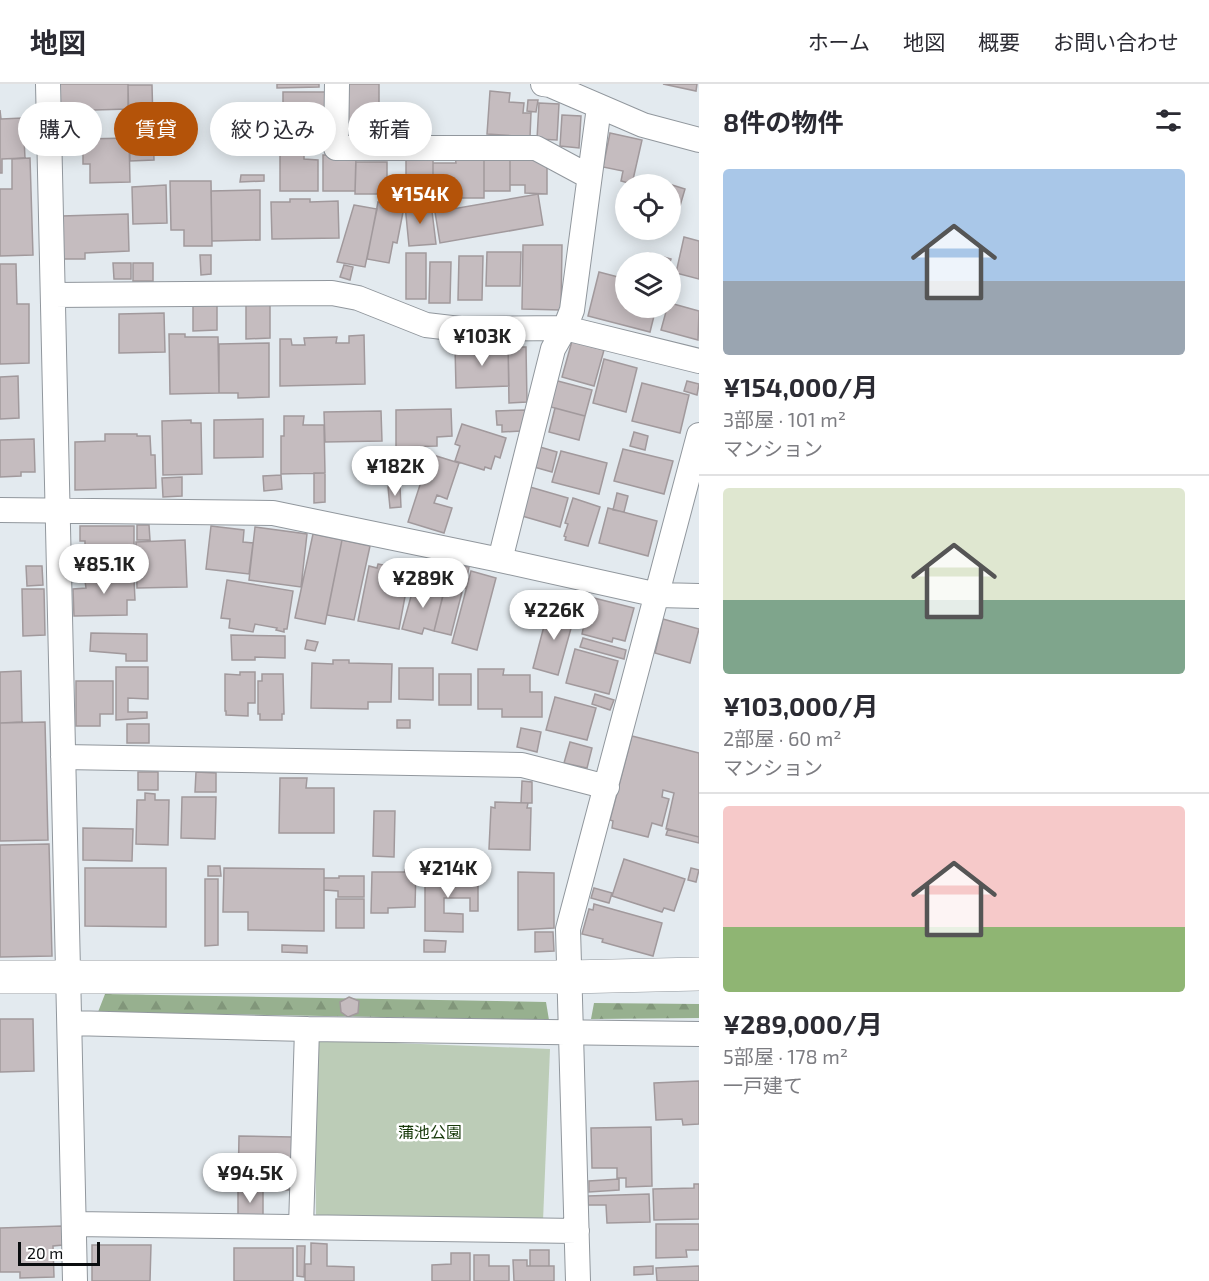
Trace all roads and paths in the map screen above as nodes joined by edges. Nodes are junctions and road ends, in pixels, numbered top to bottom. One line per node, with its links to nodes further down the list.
1 (48, 84): 7 (street)
2 (337, 84): 6 (street)
3 (543, 84): 4 (street)
4 (599, 107): 5 (street); 6 (street)
5 (699, 140)
6 (588, 176): 8 (street)
7 (53, 296): 8 (street); 12 (street)
8 (565, 328): 9 (street); 13 (street)
9 (699, 361)
10 (699, 435): 14 (street)
11 (0, 510): 12 (street)
12 (56, 510): 13 (street); 16 (street)
13 (500, 560): 14 (street)
14 (657, 595): 15 (street); 17 (street)
15 (699, 596)
16 (63, 757): 17 (street); 21 (street)
17 (607, 787): 20 (street)
18 (699, 974): 20 (street)
19 (0, 977): 21 (street)
20 (570, 977): 21 (street); 24 (street)
21 (69, 979): 22 (street)
22 (70, 1023): 23 (street); 26 (street)
23 (307, 1029): 24 (street); 27 (street)
24 (572, 1033): 25 (street); 28 (street)
25 (699, 1034)
26 (74, 1224): 27 (street); 29 (street)
27 (301, 1227): 28 (street)
28 (577, 1231): 30 (street)
29 (75, 1281)
30 (578, 1281)

